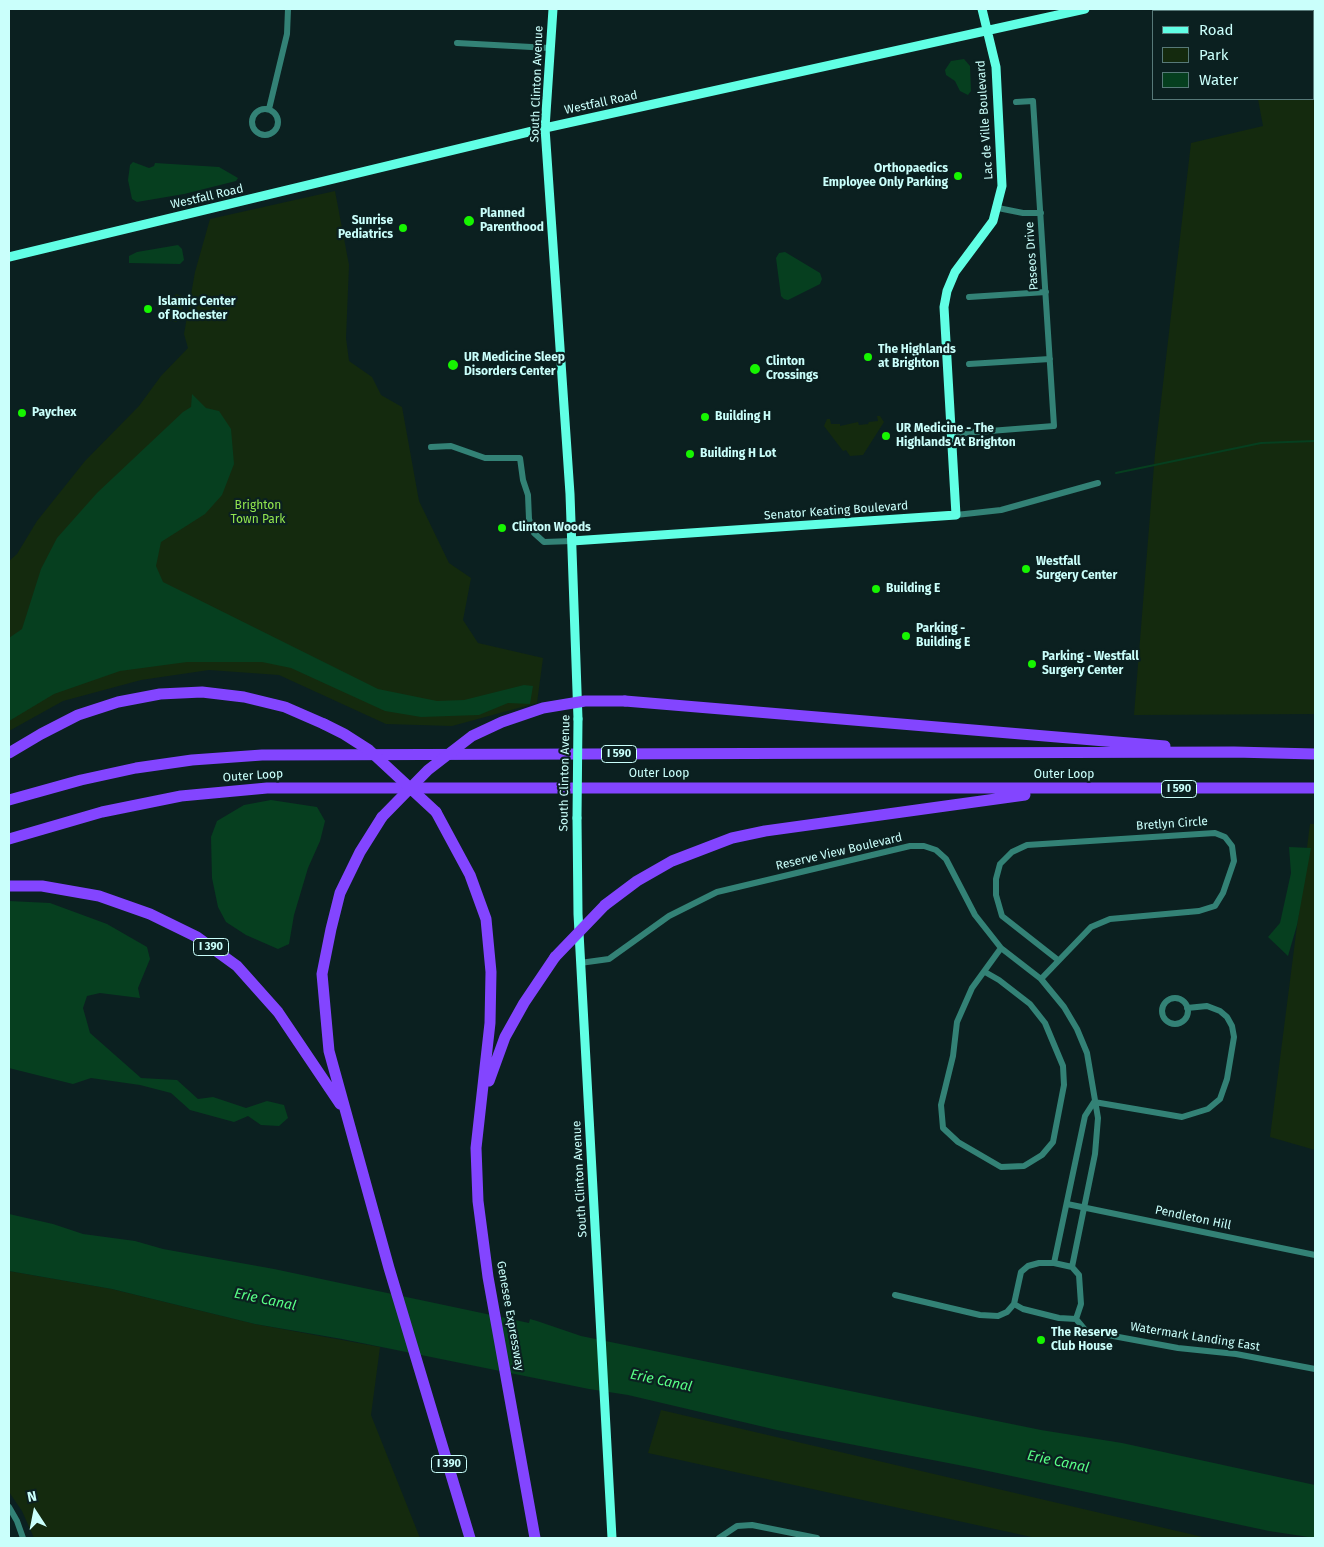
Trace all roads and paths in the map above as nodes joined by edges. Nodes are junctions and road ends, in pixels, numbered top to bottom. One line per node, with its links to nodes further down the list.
1 (288, 9): 9 (street)
2 (553, 9): 7 (street, South Clinton Avenue)
3 (982, 9): 5 (street, Lac de Ville Boulevard)
4 (1085, 9): 5 (street, Westfall Road)
5 (988, 30): 10 (street, Westfall Road); 11 (street, Lac de Ville Boulevard)
6 (457, 43): 7 (street)
7 (550, 48): 10 (street, South Clinton Avenue)
8 (1016, 102): 12 (street, Paseos Drive)
9 (269, 109): 9 (street)
10 (545, 128): 13 (street, Westfall Road); 22 (street, South Clinton Avenue)
11 (998, 208): 12 (street); 18 (street, Lac de Ville Boulevard)
12 (1041, 213): 14 (street, Paseos Drive)
13 (9, 258)
14 (1046, 292): 15 (street); 16 (street, Paseos Drive)
15 (969, 297)
16 (1050, 359): 17 (street); 18 (street, Paseos Drive)
17 (969, 364)
18 (951, 434): 21 (street, Lac de Ville Boulevard)
19 (431, 447): 22 (street)
20 (1098, 483): 21 (street, Senator Keating Boulevard)
21 (956, 515): 22 (street, Senator Keating Boulevard)
22 (572, 541): 33 (street, South Clinton Avenue, bridge)
23 (1234, 752): 25 (highway, Outer Loop / I 590); 28 (highway, Outer Loop / I 590); 39 (highway, bridge)
24 (9, 754): 37 (highway, bridge)
25 (1315, 754)
26 (1315, 788): 27 (highway, Outer Loop / I 590)
27 (1062, 789): 29 (highway, Outer Loop / I 590); 37 (highway, bridge)
28 (9, 800)
29 (9, 839)
30 (9, 886): 39 (highway, I 390)
31 (1001, 948): 33 (street, Reserve View Boulevard); 34 (street); 35 (street, Reserve View Boulevard)
32 (1058, 960): 32 (street, Bretlyn Circle); 35 (street, Bretlyn Circle)
33 (580, 964): 53 (street, South Clinton Avenue)
34 (985, 972): 34 (street)
35 (1041, 979): 38 (street, Reserve View Boulevard)
36 (1187, 1008): 36 (street); 38 (street)
37 (483, 1096): 52 (highway, Genesee Expressway)
38 (1094, 1102): 40 (street, Reserve View Boulevard); 41 (street, Reserve View Boulevard)
39 (345, 1112): 51 (highway, I 390)
40 (1067, 1204): 41 (street, Pendleton Hill); 43 (street, Reserve View Boulevard)
41 (1084, 1207): 42 (street, Pendleton Hill); 44 (street, Reserve View Boulevard)
42 (1315, 1255)
43 (1054, 1263): 44 (street); 46 (street)
44 (1072, 1267): 47 (street)
45 (895, 1296): 46 (street)
46 (1014, 1304): 47 (street)
47 (1076, 1319): 48 (street, Watermark Landing East)
48 (1315, 1369)
49 (9, 1508): 50 (street)
50 (23, 1538)
51 (470, 1538)
52 (535, 1538)
53 (612, 1538)
54 (719, 1538): 55 (street)
55 (814, 1538)

